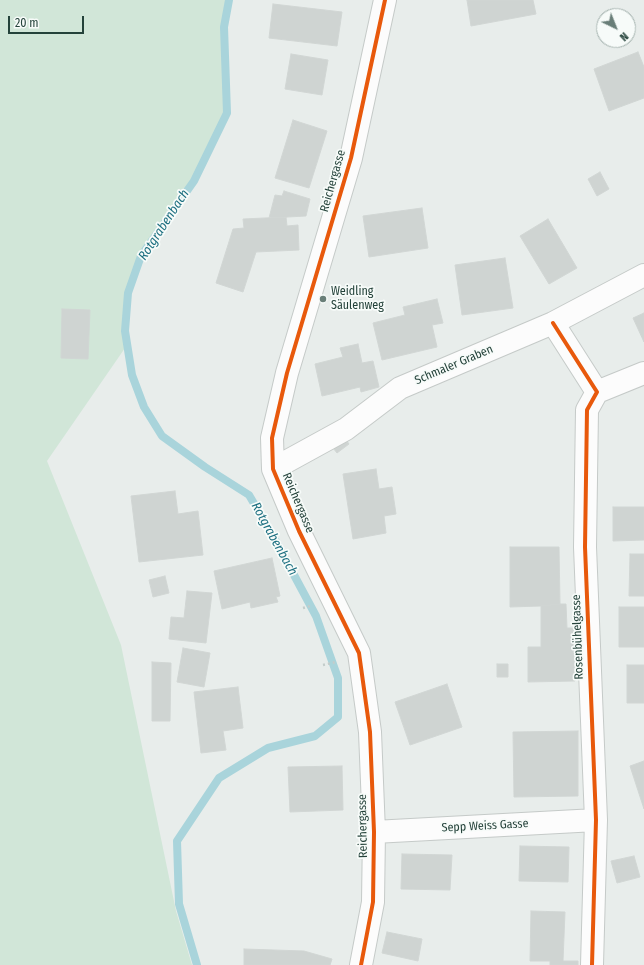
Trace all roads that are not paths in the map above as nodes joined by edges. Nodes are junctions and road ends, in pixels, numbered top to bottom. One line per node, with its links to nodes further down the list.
1 (385, 0): 6 (street, Reichergasse)
2 (644, 275): 3 (street, Schmaler Graben)
3 (553, 323): 5 (street); 6 (street, Schmaler Graben)
4 (644, 372): 5 (street)
5 (598, 392): 7 (street, Rosenbühelgasse)
6 (273, 469): 8 (street, Reichergasse)
7 (596, 820): 8 (street, Sepp Weiss Gasse); 10 (street, Rosenbühelgasse)
8 (374, 832): 9 (street, Reichergasse)
9 (360, 965)
10 (592, 965)

